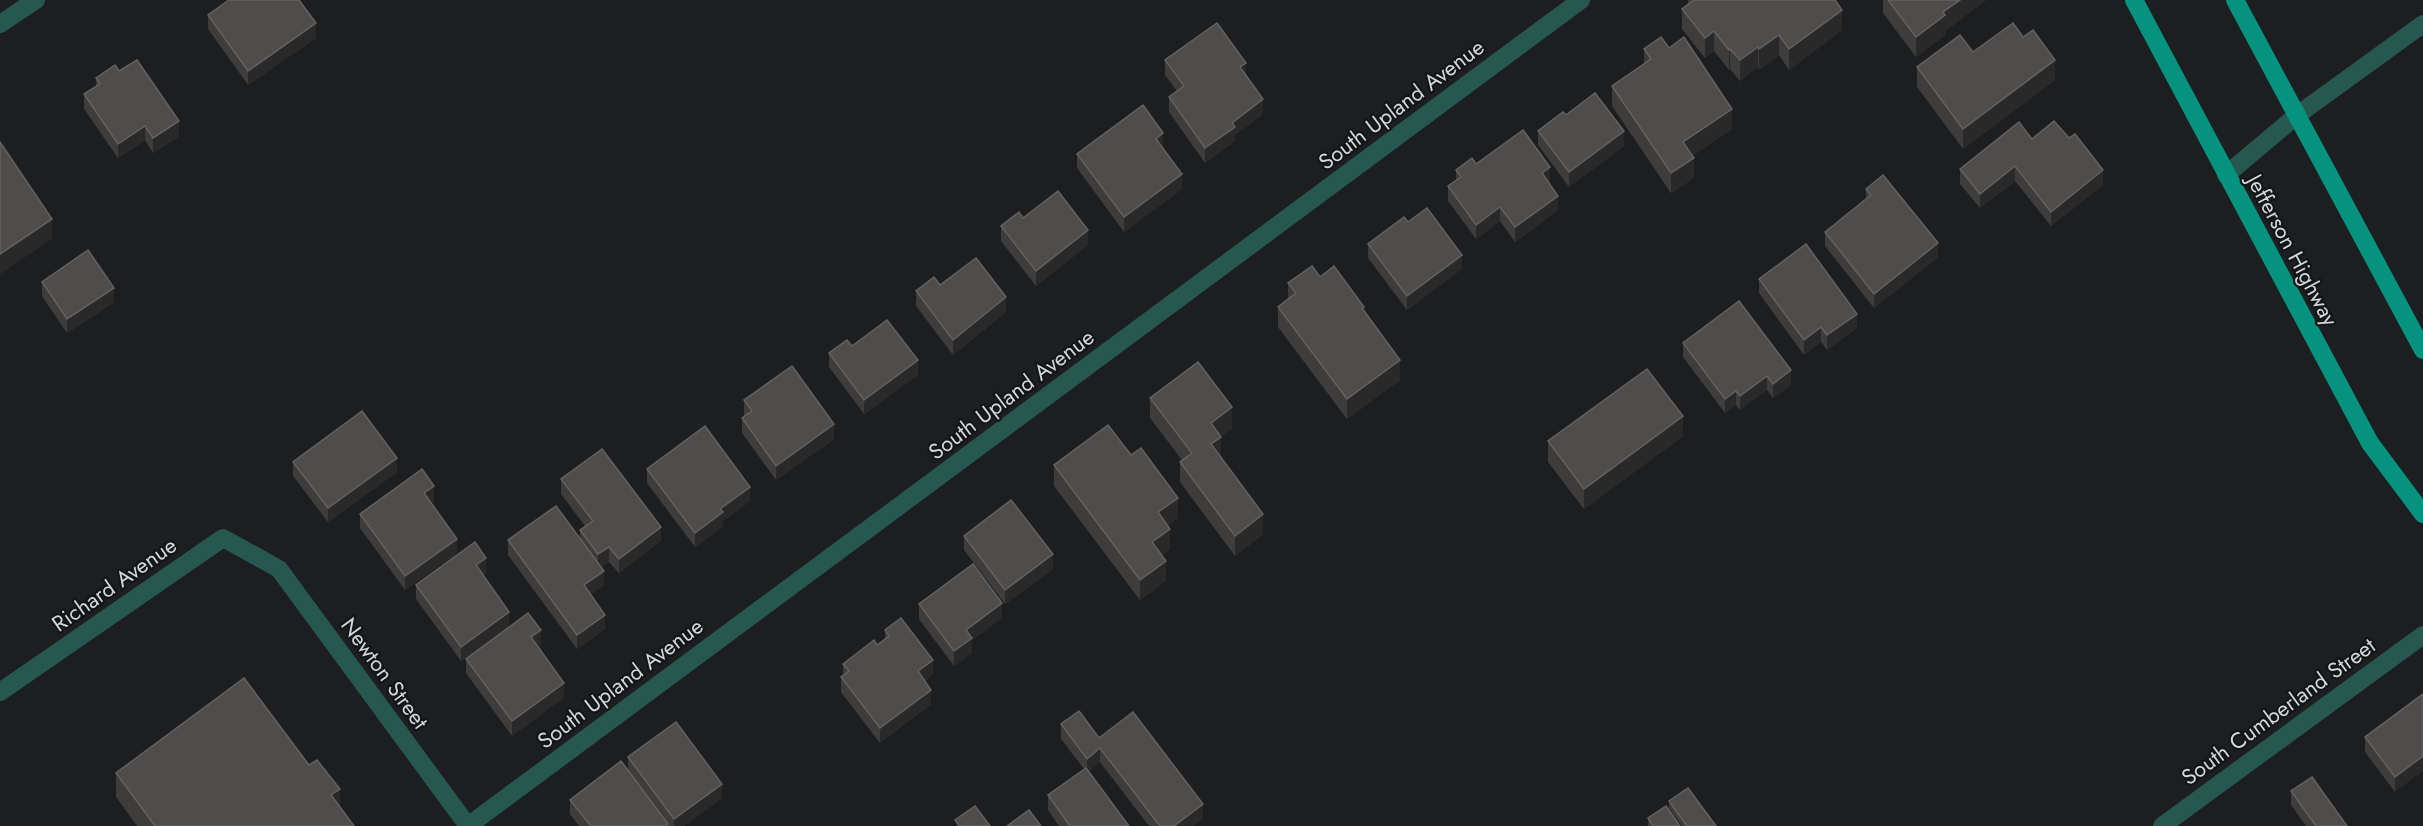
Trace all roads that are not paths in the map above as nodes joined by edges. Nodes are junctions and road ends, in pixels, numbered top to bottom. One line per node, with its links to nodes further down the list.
1 (36, 0): 5 (street)
2 (1581, 0): 14 (street, South Upland Avenue)
3 (2134, 0): 8 (main road, Jefferson Highway)
4 (2235, 0): 7 (main road)
5 (0, 24)
6 (2423, 24): 7 (street)
7 (2296, 116): 8 (street); 9 (main road)
8 (2226, 175): 10 (main road, Jefferson Highway)
9 (2423, 350)
10 (2423, 514)
11 (256, 556): 13 (street, Richard Avenue); 14 (street, Newton Street)
12 (2423, 635): 15 (street, South Cumberland Street)
13 (0, 692)
14 (468, 826)
15 (2162, 826)

